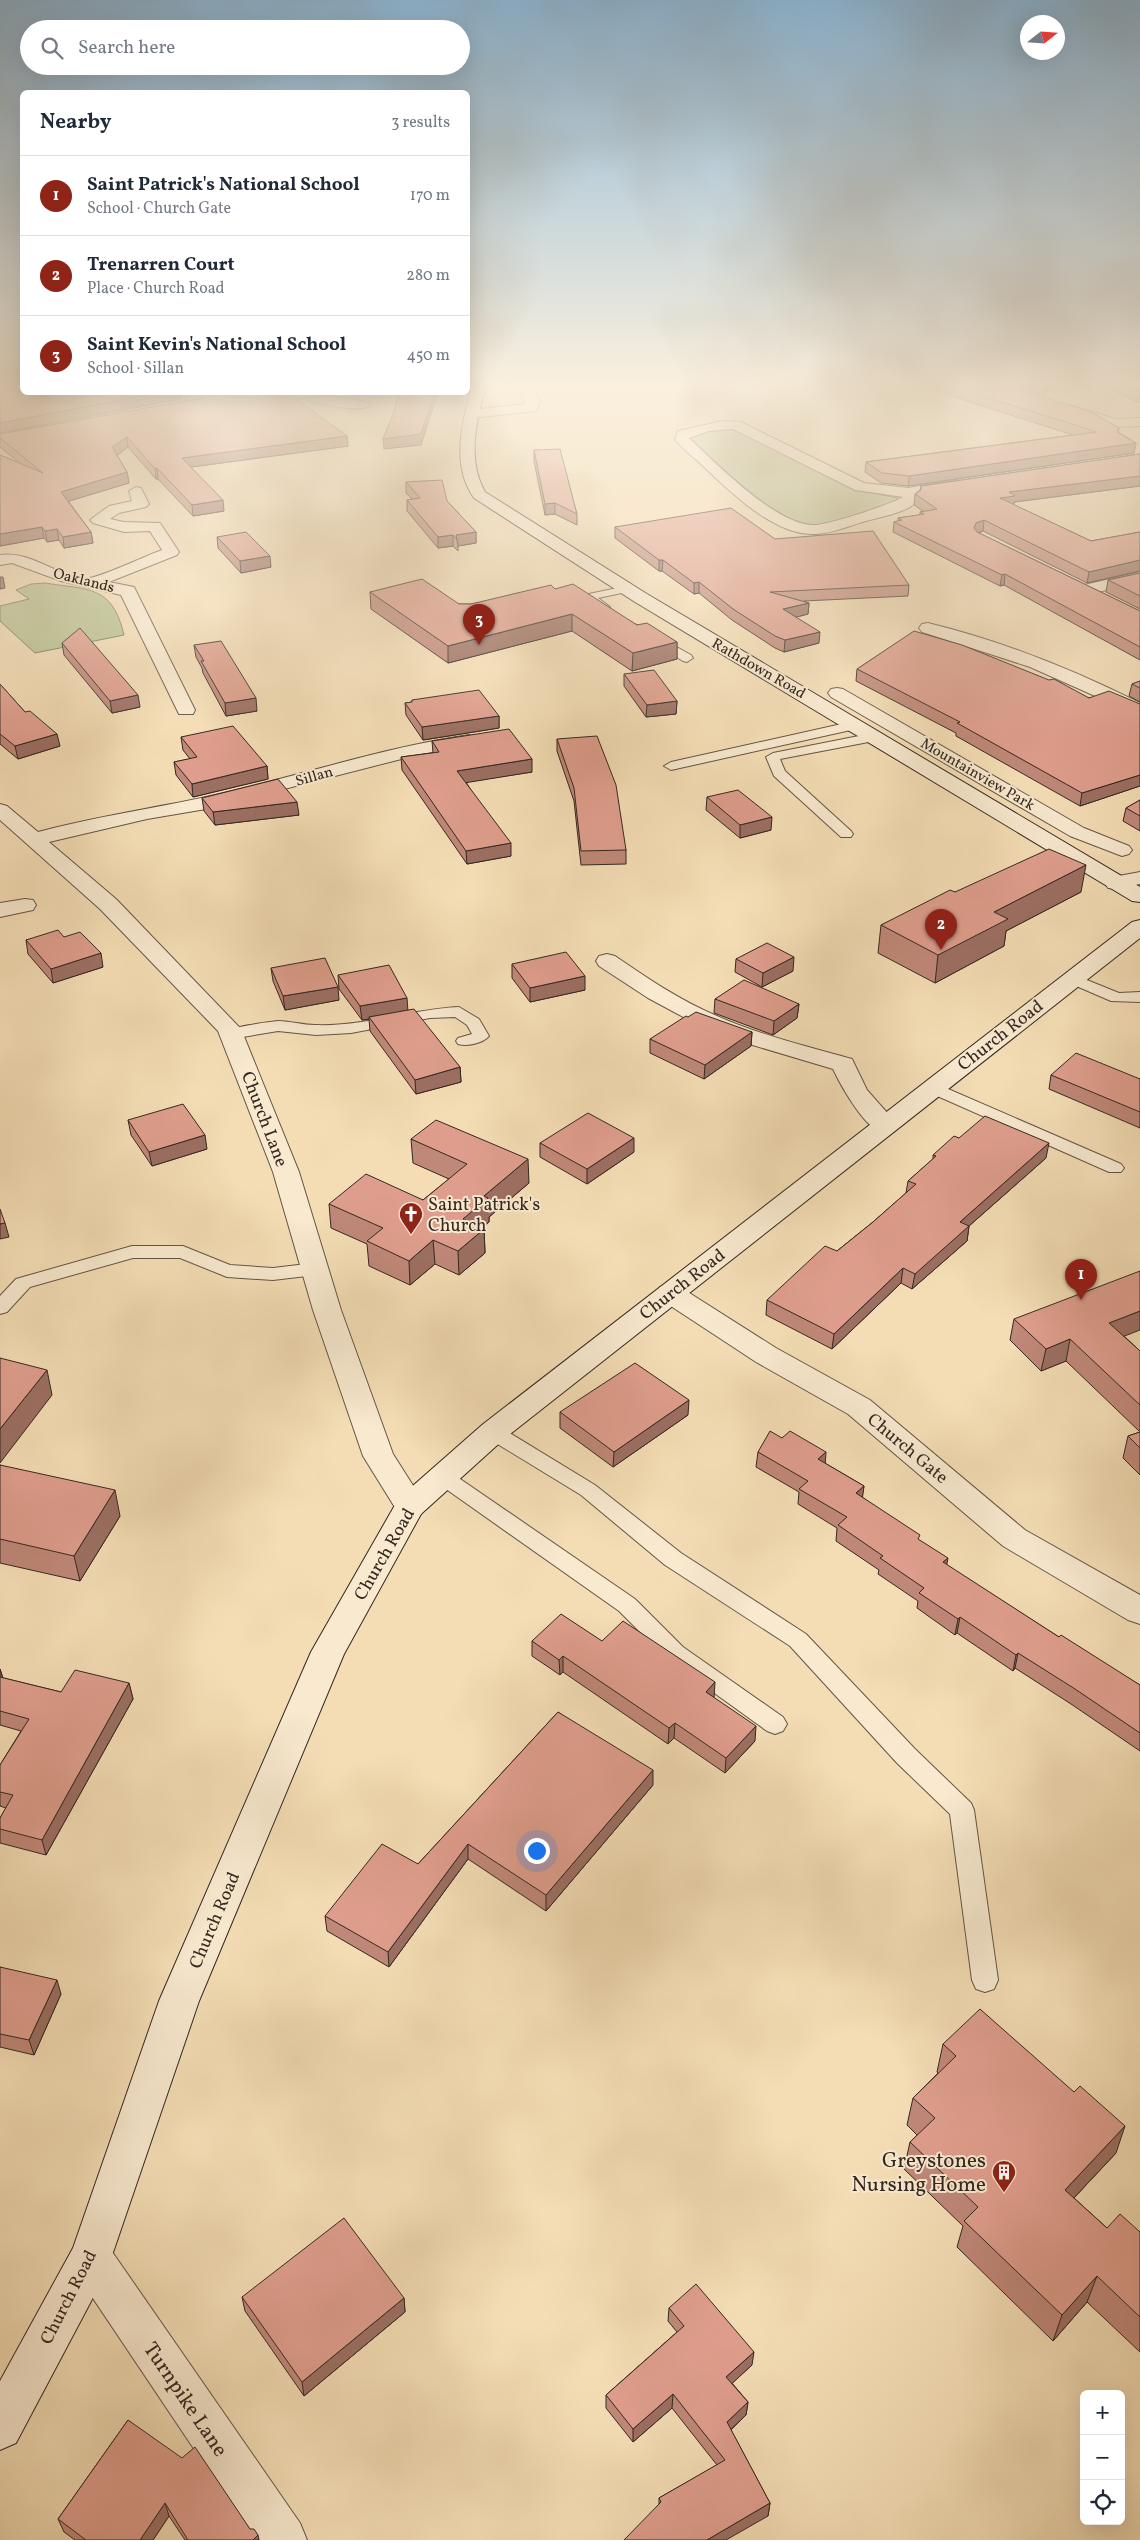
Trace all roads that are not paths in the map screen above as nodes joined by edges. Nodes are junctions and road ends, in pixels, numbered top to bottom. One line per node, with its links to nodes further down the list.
1 (140, 503): 8 (street)
2 (492, 503): 9 (street, Rathdown Road)
3 (754, 503): 4 (street)
4 (906, 503)
5 (0, 560): 8 (street, Oaklands)
6 (1140, 577): 10 (street)
7 (1068, 580): 10 (street)
8 (94, 582): 18 (street, Oaklands)
9 (627, 589): 12 (lane); 20 (street, Rathdown Road)
10 (1086, 590): 11 (street)
11 (1109, 602)
12 (613, 612)
13 (928, 628): 19 (street)
14 (646, 633): 15 (lane)
15 (687, 658)
16 (837, 693): 17 (street, Mountainview Park)
17 (866, 708): 20 (street); 27 (street, Mountainview Park)
18 (186, 710)
19 (1140, 710)
20 (848, 721): 21 (street, Rathdown Road); 23 (lane)
21 (874, 736): 25 (lane); 29 (street, Rathdown Road)
22 (488, 738): 26 (street, Sillan)
23 (671, 766)
24 (0, 810): 26 (street, Church Lane)
25 (846, 834)
26 (33, 840): 37 (street, Church Lane)
27 (1122, 850)
28 (1140, 878): 29 (street)
29 (1116, 883): 30 (street, Rathdown Road)
30 (1140, 896)
31 (25, 905): 32 (street)
32 (0, 910)
33 (1140, 926): 35 (street, Church Road)
34 (607, 961): 40 (street)
35 (1072, 980): 36 (lane); 39 (street, Church Road)
36 (1140, 997)
37 (231, 1034): 38 (lane); 42 (street, Church Lane)
38 (464, 1041)
39 (932, 1087): 40 (street, Church Road); 41 (lane)
40 (885, 1125): 43 (street, Church Road)
41 (1115, 1168)
42 (315, 1269): 44 (lane); 47 (street, Church Lane)
43 (670, 1294): 45 (street, Church Road); 48 (street, Church Gate)
44 (0, 1308)
45 (493, 1432): 46 (street, Church Road); 50 (lane)
46 (443, 1477): 47 (street, Church Road); 49 (lane)
47 (410, 1506): 51 (street, Church Road)
48 (1140, 1611)
49 (775, 1724)
50 (984, 1980)
51 (91, 2258): 52 (street, Church Road); 53 (street, Turnpike Lane)
52 (0, 2427)
53 (283, 2540)

